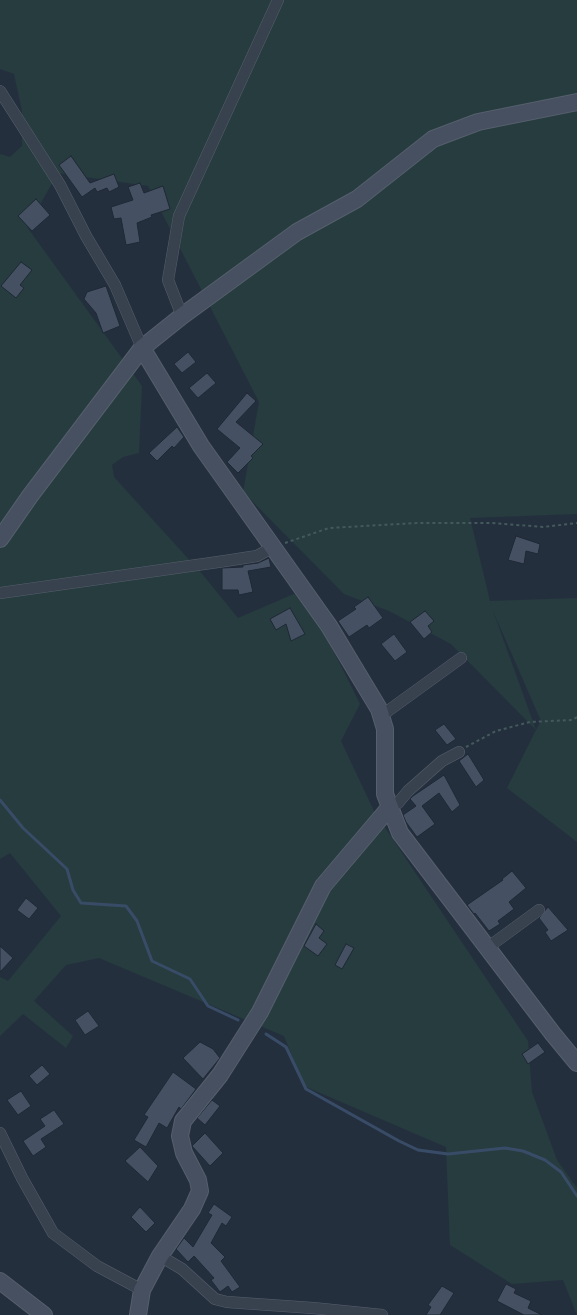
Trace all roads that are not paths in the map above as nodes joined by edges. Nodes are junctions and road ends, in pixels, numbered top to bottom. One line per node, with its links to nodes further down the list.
1 (278, 0): 4 (street)
2 (0, 91): 5 (street)
3 (577, 102): 4 (street)
4 (182, 316): 5 (street)
5 (142, 348): 6 (street); 10 (street)
6 (0, 539)
7 (266, 551): 8 (street)
8 (0, 593)
9 (461, 658): 10 (street)
10 (381, 716): 12 (street)
11 (459, 752): 12 (street)
12 (389, 808): 14 (street); 17 (street)
13 (539, 910): 14 (street)
14 (487, 948): 15 (street)
15 (577, 1063)
16 (0, 1133): 19 (street)
17 (160, 1256): 19 (street); 22 (street)
18 (0, 1281): 20 (street)
19 (142, 1290): 21 (street)
20 (44, 1315)
21 (138, 1315)
22 (382, 1315)

